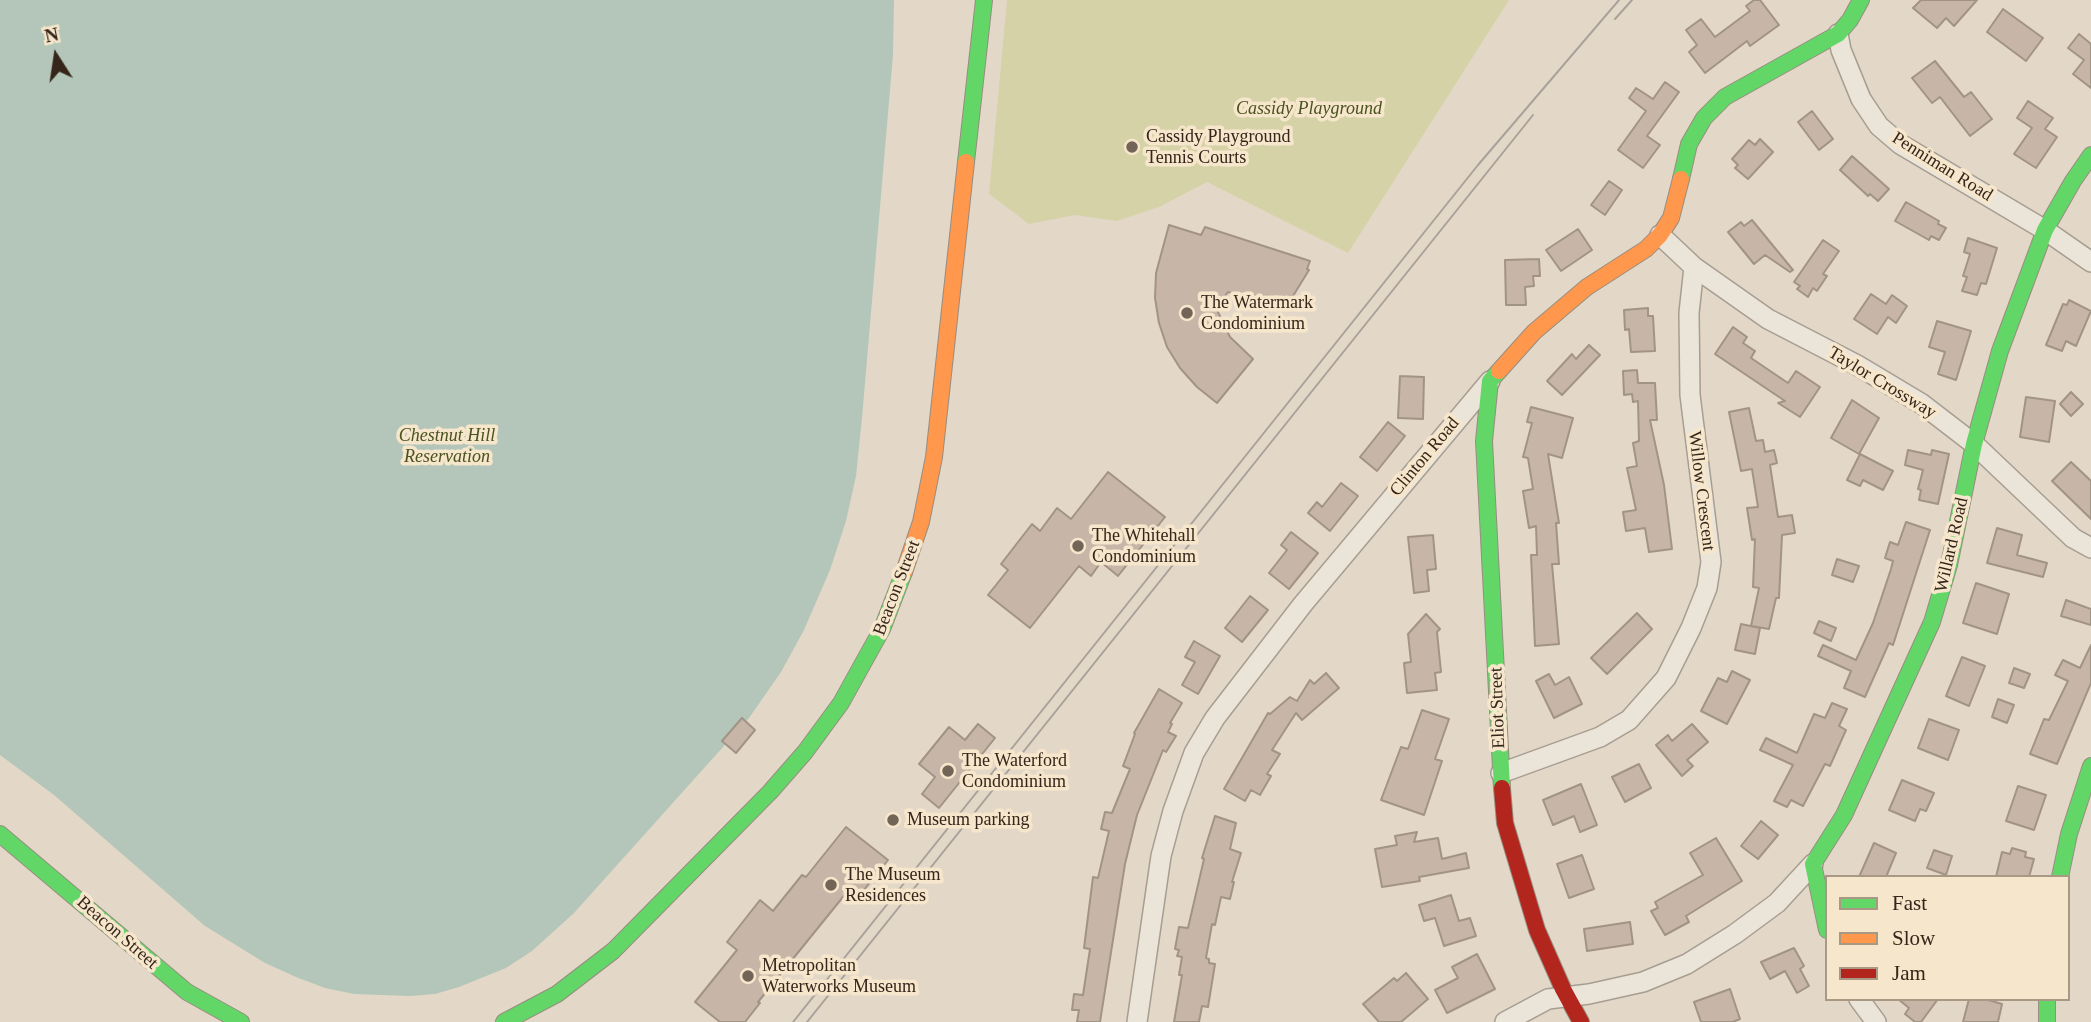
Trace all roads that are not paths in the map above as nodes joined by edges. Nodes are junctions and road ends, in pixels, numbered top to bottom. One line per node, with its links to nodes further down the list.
1 (984, 0): 22 (street, Beacon Street)
2 (1861, 0): 3 (street, Clinton Road)
3 (1838, 34): 5 (street, Penniman Road); 6 (street, Clinton Road)
4 (2091, 155): 5 (street, Willard Road)
5 (2045, 230): 7 (street, Penniman Road); 10 (street, Willard Road)
6 (1660, 235): 8 (street, Taylor Crossway); 9 (street, Clinton Road)
7 (2091, 262)
8 (1694, 267): 10 (street, Taylor Crossway); 13 (street, Willow Crescent)
9 (1490, 381): 13 (street, Eliot Street); 23 (street, Clinton Road)
10 (1974, 444): 11 (street, Taylor Crossway); 15 (street, Willard Road)
11 (2091, 548)
12 (2091, 766): 16 (street)
13 (1501, 773): 18 (street, Eliot Street)
14 (0, 834): 21 (street, Beacon Street)
15 (1812, 864): 17 (street); 18 (street)
16 (2060, 875)
17 (1825, 921)
18 (1567, 996): 24 (street); 25 (street, Eliot Street)
19 (1860, 1001): 26 (street)
20 (2047, 1001): 27 (street)
21 (241, 1022)
22 (504, 1022)
23 (1137, 1022)
24 (1504, 1022)
25 (1580, 1022)
26 (1876, 1022)
27 (2047, 1022)

